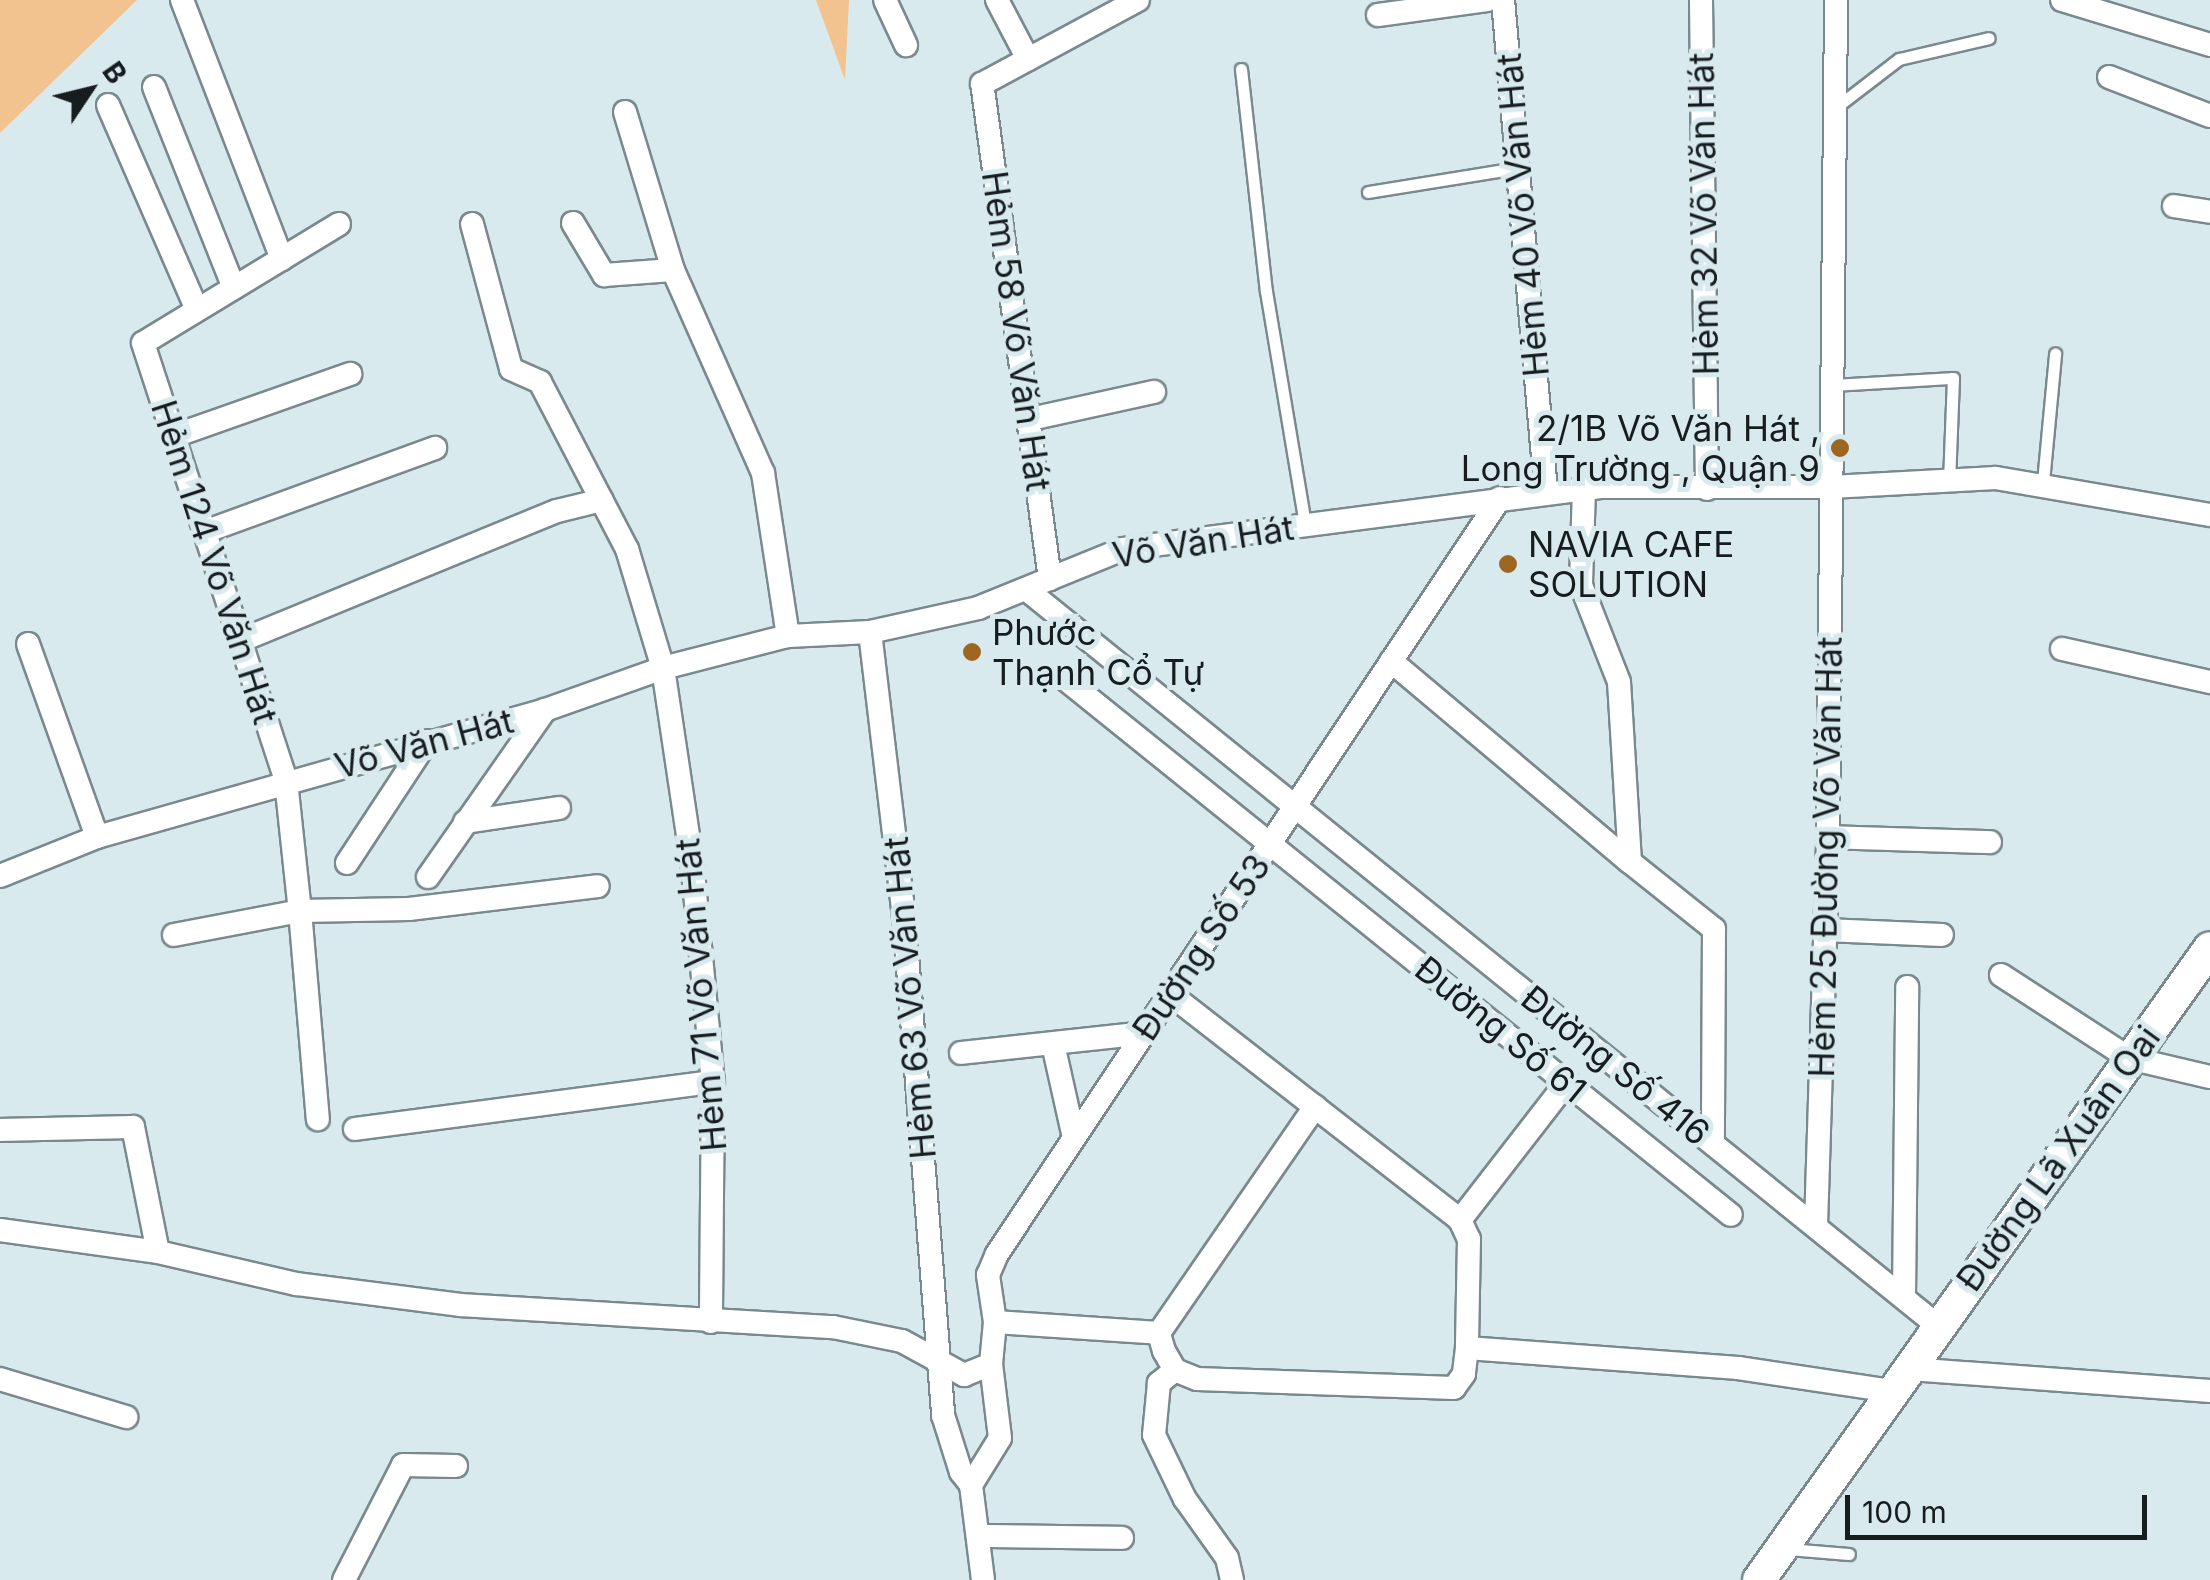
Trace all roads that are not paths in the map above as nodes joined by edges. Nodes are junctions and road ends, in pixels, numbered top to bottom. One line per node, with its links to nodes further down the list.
1 (182, 0): 30 (street)
2 (885, 0): 14 (street)
3 (998, 0): 15 (street)
4 (1138, 0): 10 (street)
5 (1487, 0): 11 (street)
6 (1503, 0): 23 (street, Hẻm 40 Võ Văn Hát)
7 (1701, 0): 45 (street, Hẻm 32 Võ Văn Hát)
8 (1836, 0): 20 (street, Hẻm 25 Đường Võ Văn Hát)
9 (2062, 0): 13 (street)
10 (1113, 5): 15 (street)
11 (1378, 15)
12 (1989, 38): 20 (lane)
13 (2210, 44)
14 (906, 45)
15 (1028, 59): 38 (street, Hẻm 58 Võ Văn Hát)
16 (1241, 69): 50 (lane)
17 (2108, 77): 22 (street)
18 (154, 87): 32 (street)
19 (108, 105): 33 (street)
20 (1839, 105): 36 (street, Hẻm 25 Đường Võ Văn Hát)
21 (625, 112): 31 (street)
22 (2210, 116)
23 (1517, 168): 24 (lane); 46 (street, Hẻm 40 Võ Văn Hát)
24 (1368, 192)
25 (2174, 206): 26 (street)
26 (2210, 212)
27 (573, 223): 31 (street)
28 (338, 224): 30 (street)
29 (472, 224): 48 (street, Hẻm 71 Võ Văn Hát)
30 (282, 259): 32 (street)
31 (673, 270): 55 (street)
32 (234, 288): 33 (street)
33 (197, 310): 39 (street, Hẻm 124 Võ Văn Hát)
34 (2055, 354): 42 (lane)
35 (350, 374): 39 (street)
36 (1834, 384): 41 (lane); 44 (street, Hẻm 25 Đường Võ Văn Hát)
37 (1154, 392): 38 (street)
38 (1031, 419): 52 (street, Hẻm 58 Võ Văn Hát)
39 (174, 436): 51 (street, Hẻm 124 Võ Văn Hát)
40 (434, 448): 51 (street)
41 (1950, 480): 42 (street, Võ Văn Hát); 44 (street, Võ Văn Hát)
42 (2043, 482): 49 (street, Võ Văn Hát)
43 (1584, 488): 45 (street, Võ Văn Hát); 46 (street, Võ Văn Hát); 73 (street)
44 (1832, 488): 45 (street, Võ Văn Hát); 69 (street, Hẻm 25 Đường Võ Văn Hát)
45 (1707, 489)
46 (1546, 491): 47 (street, Võ Văn Hát)
47 (1500, 498): 50 (street, Võ Văn Hát); 59 (street, Đường Số 53)
48 (602, 500): 56 (street); 60 (street, Hẻm 71 Võ Văn Hát)
49 (2210, 515)
50 (1305, 524): 52 (street, Võ Văn Hát)
51 (206, 531): 56 (street, Hẻm 124 Võ Văn Hát)
52 (1050, 579): 53 (street, Võ Văn Hát)
53 (1027, 590): 54 (street, Võ Văn Hát); 66 (street, Đường Số 416)
54 (870, 632): 55 (street, Võ Văn Hát); 110 (street, Hẻm 63 Võ Văn Hát)
55 (788, 636): 60 (street, Võ Văn Hát)
56 (242, 640): 65 (street, Hẻm 124 Võ Văn Hát)
57 (28, 644): 70 (street)
58 (2062, 648): 62 (street)
59 (1391, 661): 66 (street, Đường Số 53); 73 (street)
60 (664, 668): 63 (street, Võ Văn Hát); 91 (street, Hẻm 71 Võ Văn Hát)
61 (1060, 676): 71 (street, Đường Số 61)
62 (2210, 682)
63 (545, 710): 64 (street, Võ Văn Hát); 68 (street)
64 (427, 742): 65 (street, Võ Văn Hát); 74 (street)
65 (286, 781): 70 (street, Võ Văn Hát); 78 (street, Hẻm 124 Võ Văn Hát)
66 (1296, 804): 71 (street, Đường Số 53); 98 (street, Đường Số 416)
67 (559, 808): 68 (street)
68 (465, 822): 76 (street)
69 (1828, 837): 72 (street); 79 (street, Hẻm 25 Đường Võ Văn Hát)
70 (98, 838): 75 (street, Võ Văn Hát)
71 (1271, 842): 85 (street, Đường Số 53); 92 (street, Đường Số 61)
72 (1990, 842)
73 (1630, 862): 98 (street)
74 (347, 863)
75 (0, 876)
76 (428, 876)
77 (598, 886): 78 (street)
78 (300, 911): 80 (street); 94 (street, Hẻm 124 Võ Văn Hát)
79 (1825, 930): 81 (street); 101 (street, Hẻm 25 Đường Võ Văn Hát)
80 (174, 935)
81 (1942, 935)
82 (2210, 948): 89 (main road, Đường Lã Xuân Oai)
83 (2001, 976): 89 (street)
84 (1907, 987): 104 (street)
85 (1170, 994): 86 (street, Đường Số 53); 93 (street)
86 (1144, 1034): 87 (street); 97 (street, Đường Số 53)
87 (1053, 1044): 88 (street); 97 (street)
88 (961, 1053)
89 (2129, 1058): 90 (street); 107 (main road, Đường Lã Xuân Oai)
90 (2210, 1077)
91 (713, 1082): 95 (street); 105 (street, Hẻm 71 Võ Văn Hát)
92 (1566, 1082): 99 (street, Đường Số 61); 100 (street)
93 (1315, 1108): 100 (street); 108 (street)
94 (318, 1119)
95 (355, 1128)
96 (0, 1130): 103 (street)
97 (1074, 1138): 106 (street, Đường Số 53)
98 (1713, 1143): 101 (street, Đường Số 416)
99 (1730, 1215)
100 (1460, 1220): 109 (street)
101 (1816, 1226): 104 (street, Đường Số 416)
102 (0, 1230): 103 (street)
103 (158, 1252): 105 (street)
104 (1904, 1297): 107 (street, Đường Số 416)
105 (711, 1322): 110 (street)
106 (995, 1322): 108 (street); 111 (street, Đường Số 53)
107 (1937, 1325): 114 (main road, Đường Lã Xuân Oai)
108 (1159, 1334): 112 (street)
109 (1467, 1348): 112 (street); 114 (street)
110 (938, 1364): 111 (street); 118 (street, Hẻm 63 Võ Văn Hát)
111 (991, 1364): 118 (street, Đường Số 53)
112 (1175, 1370): 125 (street)
113 (0, 1379): 116 (street)
114 (1901, 1380): 115 (street); 121 (main road, Đường Lã Xuân Oai)
115 (2210, 1392)
116 (126, 1418)
117 (456, 1466): 123 (street)
118 (971, 1484): 119 (street, Hẻm 63 Võ Văn Hát)
119 (981, 1536): 120 (street); 124 (street, Hẻm 63 Võ Văn Hát)
120 (1122, 1538)
121 (1782, 1549): 122 (lane); 126 (main road, Đường Lã Xuân Oai)
122 (1849, 1554)
123 (344, 1580)
124 (983, 1580)
125 (1232, 1580)
126 (1759, 1580)

